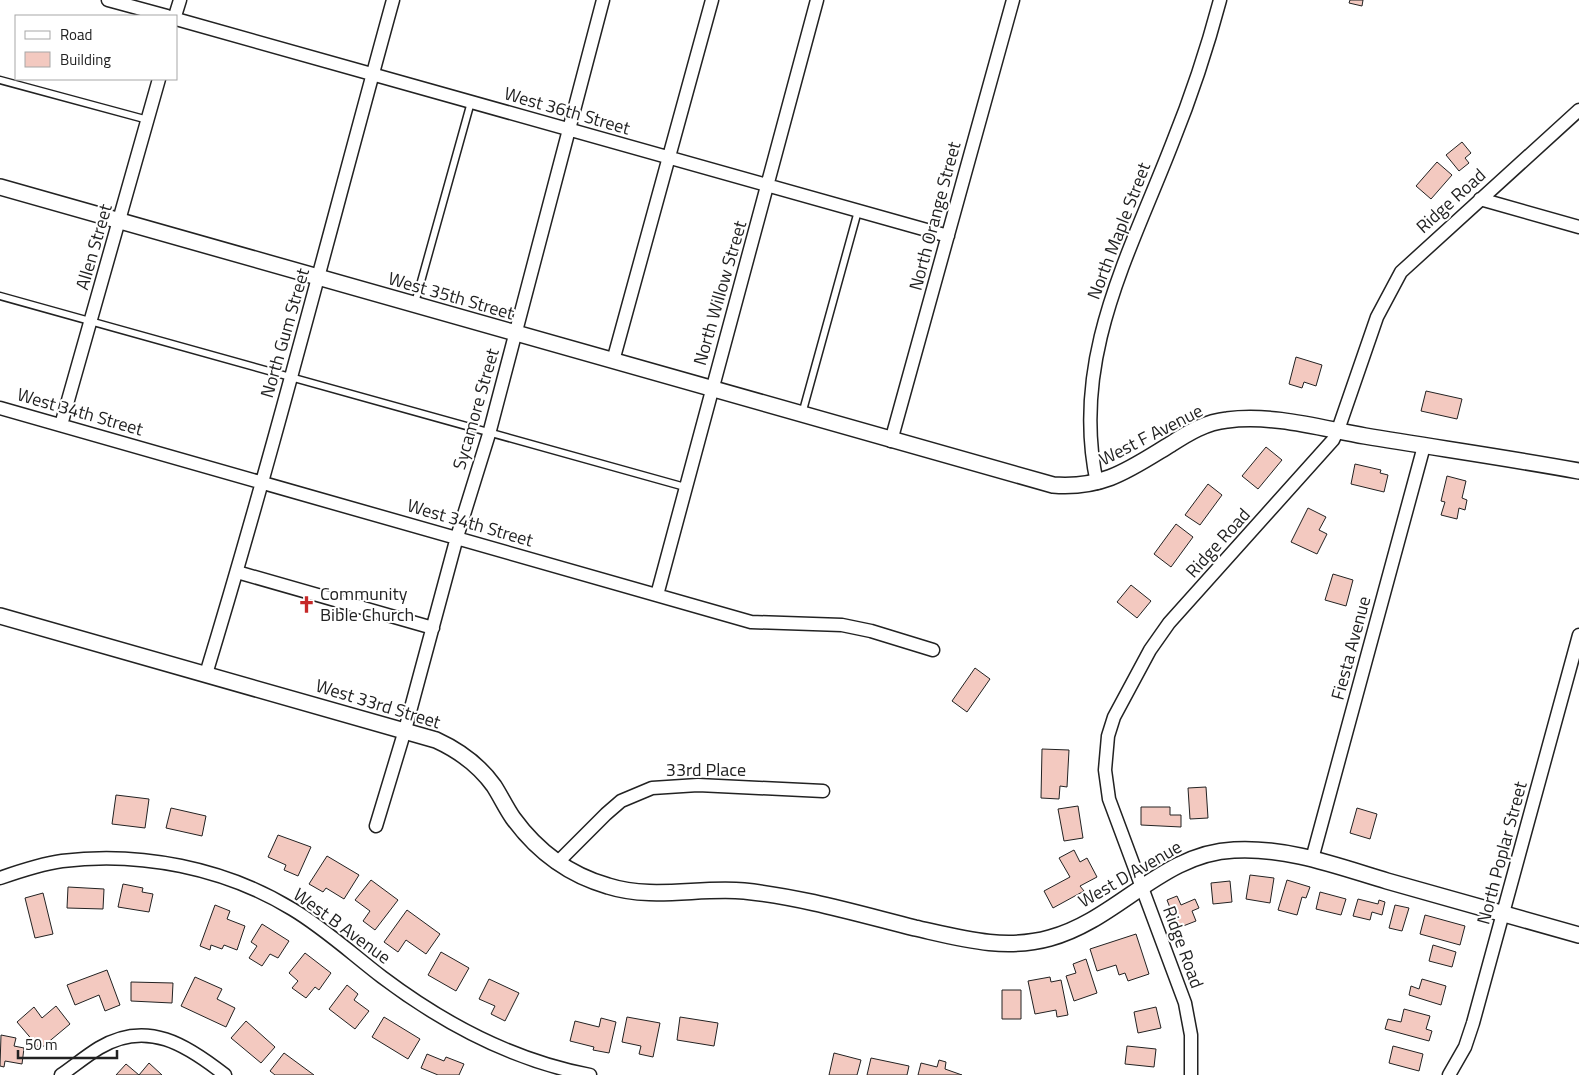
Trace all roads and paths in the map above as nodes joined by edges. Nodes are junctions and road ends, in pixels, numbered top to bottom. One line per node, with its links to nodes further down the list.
1 (108, 0): 9 (street)
2 (180, 0): 10 (street)
3 (393, 0): 12 (street, North Gum Street)
4 (603, 0): 18 (street, Sycamore Street)
5 (712, 0): 19 (street)
6 (817, 0): 20 (street, North Willow Street)
7 (1013, 0): 26 (street, North Orange Street)
8 (1220, 0): 44 (street, North Maple Street)
9 (163, 15)
10 (177, 15)
11 (178, 19): 12 (street, West 36th Street)
12 (372, 74): 15 (street, West 36th Street); 27 (street, North Gum Street)
13 (0, 80): 17 (lane)
14 (159, 80): 17 (street, Allen Street)
15 (471, 102): 18 (street, West 36th Street); 29 (lane)
16 (1579, 110): 22 (street, Ridge Road)
17 (148, 120): 24 (street, Allen Street)
18 (568, 128): 19 (street, West 36th Street); 31 (street, Sycamore Street)
19 (668, 158): 20 (street, West 36th Street); 32 (street)
20 (766, 183): 23 (street, West 36th Street); 34 (street, North Willow Street)
21 (0, 186): 24 (street, West 35th Street)
22 (1480, 199): 25 (street); 38 (street, Ridge Road)
23 (858, 211): 26 (street, West 36th Street); 36 (lane)
24 (119, 220): 27 (street, West 35th Street); 30 (street, Allen Street)
25 (1579, 227)
26 (948, 236): 40 (street, North Orange Street)
27 (319, 278): 29 (street, West 35th Street); 33 (street, North Gum Street)
28 (0, 296): 30 (lane)
29 (414, 305): 31 (street, West 35th Street)
30 (91, 321): 33 (lane); 37 (street, Allen Street)
31 (516, 334): 32 (street, West 35th Street); 39 (street, Sycamore Street)
32 (612, 362): 34 (street, West 35th Street)
33 (290, 376): 39 (lane); 43 (street, North Gum Street)
34 (711, 390): 36 (street, West 35th Street); 45 (street, North Willow Street)
35 (0, 408): 37 (street, West 34th Street)
36 (802, 416): 40 (street, West 35th Street)
37 (60, 425): 43 (street, West 34th Street)
38 (1337, 430): 41 (street, West F Avenue); 44 (street, West F Avenue); 60 (street, Ridge Road)
39 (489, 434): 45 (lane); 46 (street, Sycamore Street)
40 (891, 441): 44 (street, West F Avenue)
41 (1424, 446): 42 (street, West F Avenue); 57 (street, Fiesta Avenue)
42 (1579, 471)
43 (262, 481): 46 (street, West 34th Street); 47 (street, North Gum Street)
44 (1097, 483)
45 (685, 487): 48 (street, North Willow Street)
46 (457, 537): 48 (street, West 34th Street); 50 (street, Sycamore Street)
47 (237, 572): 50 (street); 53 (street, North Gum Street)
48 (657, 595): 52 (street, West 34th Street)
49 (0, 616): 53 (street, West 33rd Street)
50 (433, 628): 54 (street, Sycamore Street)
51 (1579, 635): 62 (street, North Poplar Street)
52 (933, 650)
53 (206, 674): 54 (street, West 33rd Street)
54 (405, 730): 56 (street, Sycamore Street); 58 (street, West 33rd Street)
55 (823, 790): 58 (street, 33rd Place)
56 (376, 826)
57 (1312, 859): 60 (street, West D Avenue); 62 (street, West D Avenue)
58 (557, 863): 61 (street, West 33rd Street)
59 (0, 878): 66 (street, West B Avenue)
60 (1142, 887): 61 (street, West D Avenue); 67 (street, Ridge Road)
61 (698, 891)
62 (1503, 914): 63 (street, West D Avenue); 68 (street, North Poplar Street)
63 (1579, 935)
64 (61, 1075): 65 (street)
65 (225, 1075)
66 (590, 1075)
67 (1191, 1075)
68 (1449, 1075)

